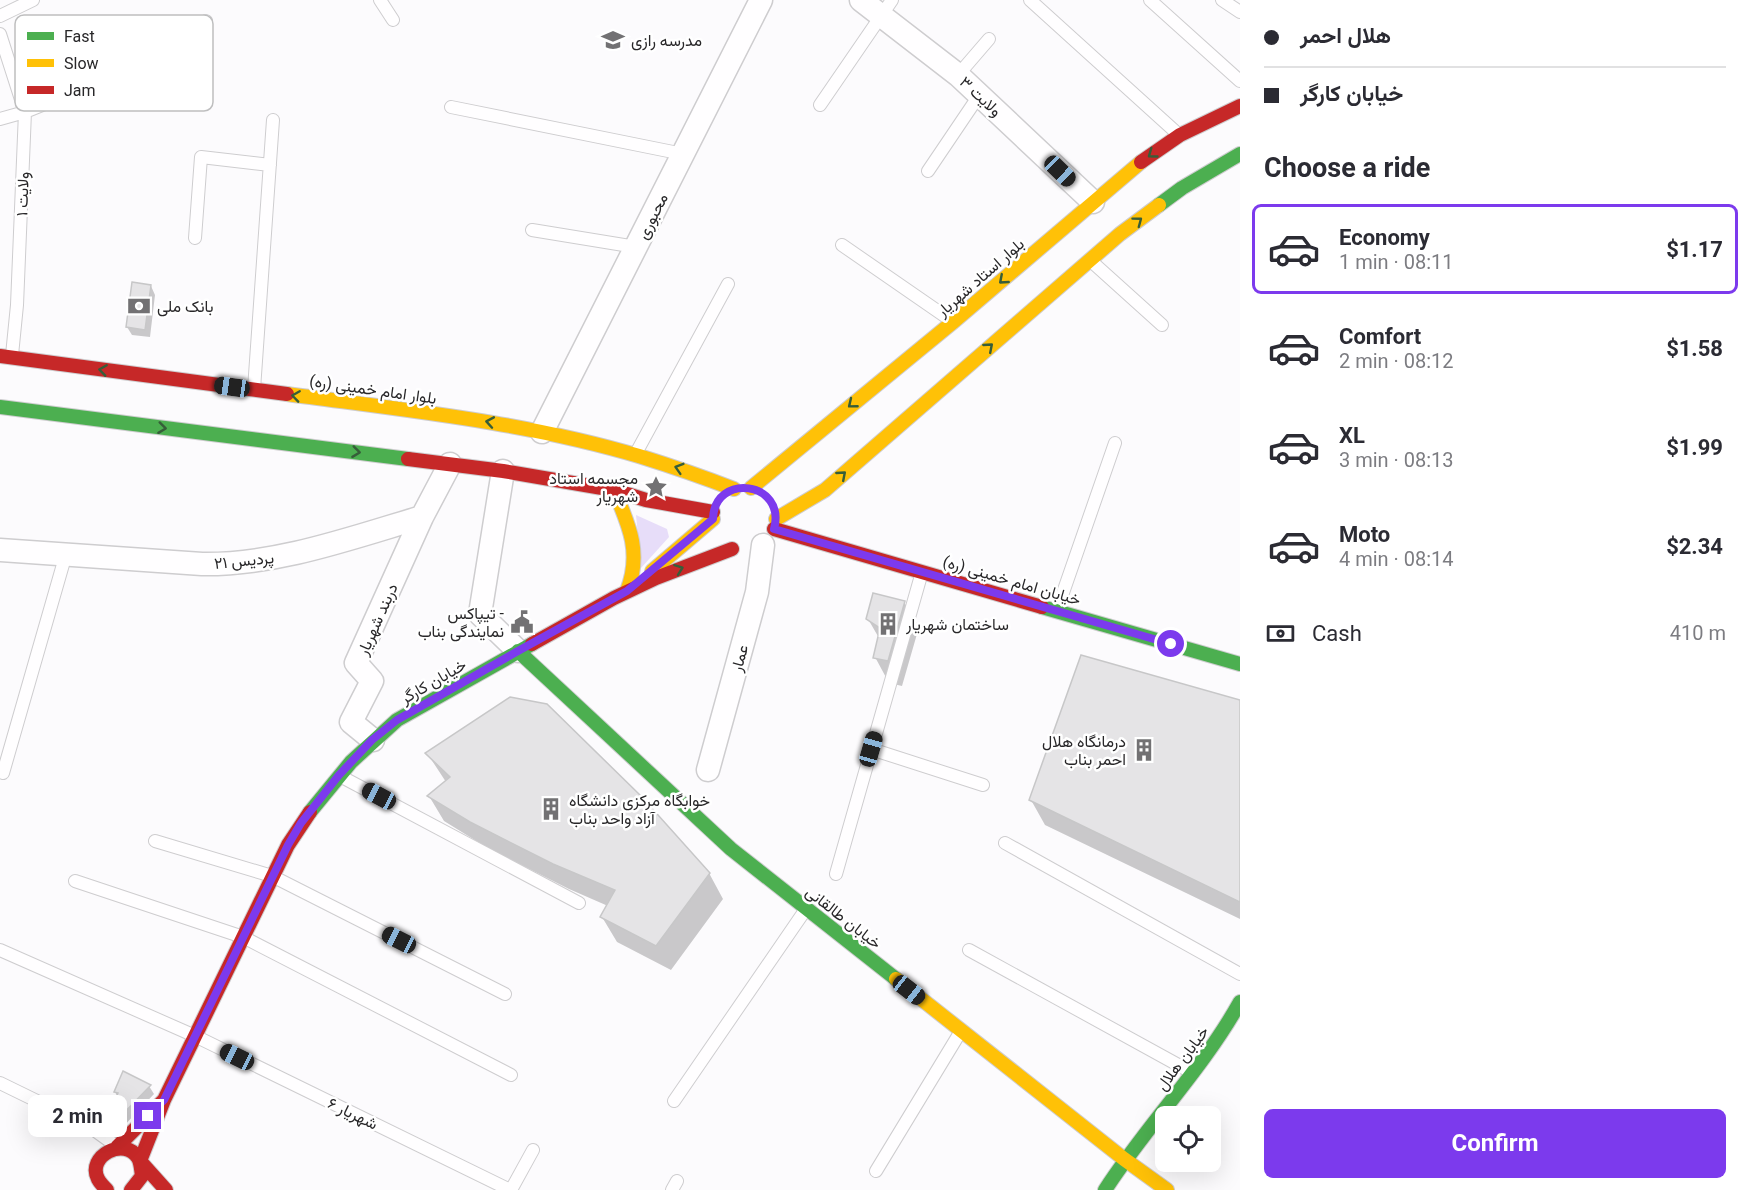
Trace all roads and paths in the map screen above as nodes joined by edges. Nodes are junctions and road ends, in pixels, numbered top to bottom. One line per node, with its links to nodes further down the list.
1 (33, 0): 10 (lane)
2 (380, 0): 11 (lane)
3 (761, 0): 25 (street, محبوری)
4 (861, 0): 8 (street, ولایت ۳)
5 (1030, 0): 24 (lane)
6 (1150, 0): 16 (lane)
7 (1222, 0): 9 (lane)
8 (886, 7): 14 (street, ولایت ۳); 18 (lane)
9 (1240, 12)
10 (0, 16)
11 (393, 20)
12 (0, 34): 15 (lane, ولایت ۱)
13 (989, 39): 14 (lane)
14 (958, 75): 17 (street, ولایت ۳)
15 (15, 81)
16 (1240, 81)
17 (980, 94): 28 (lane); 29 (street, ولایت ۳)
18 (820, 105)
19 (1240, 106): 24 (main road, بلوار استاد شهریار)
20 (451, 107): 25 (lane)
21 (25, 112): 22 (lane); 38 (lane, ولایت ۱)
22 (0, 118)
23 (273, 120): 27 (lane)
24 (1180, 135): 29 (main road, بلوار استاد شهریار, one-way to 29)
25 (683, 154): 33 (street, محبوری)
26 (1240, 154): 34 (main road, one-way to 26)
27 (270, 165): 31 (lane); 39 (lane)
28 (928, 171)
29 (1096, 206): 36 (main road, بلوار استاد شهریار, one-way to 36)
30 (532, 230): 33 (lane)
31 (195, 238)
32 (842, 246): 36 (lane)
33 (636, 247): 41 (street, محبوری)
34 (1090, 260): 37 (lane); 48 (main road, one-way to 34)
35 (728, 284): 43 (lane)
36 (953, 322): 46 (main road, بلوار استاد شهریار, one-way to 46)
37 (1162, 325)
38 (6, 357): 39 (main road, بلوار امام خمینی (ره), one-way to 38)
39 (254, 390): 41 (main road, بلوار امام خمینی (ره), one-way to 39)
40 (0, 407): 44 (main road, one-way to 44)
41 (542, 432): 43 (main road, بلوار امام خمینی (ره))
42 (1115, 443): 61 (lane)
43 (635, 454): 46 (main road, بلوار امام خمینی (ره), one-way to 43)
44 (450, 464): 45 (main road); 51 (street)
45 (503, 471): 47 (main road); 62 (street)
46 (734, 489): 52 (main road)
47 (614, 490): 52 (main road); 60 (main road)
48 (825, 490): 50 (main road); 53 (main road)
49 (773, 505): 53 (main road)
50 (821, 512)
51 (422, 517): 58 (street, پردیس ۲۱); 64 (street, دربند شهریار)
52 (716, 526): 56 (main road); 60 (main road)
53 (771, 531): 55 (main road, خیابان امام خمینی (ره)); 56 (main road); 66 (street, عمار)
54 (826, 533): 55 (main road)
55 (838, 547): 59 (main road, خیابان امام خمینی (ره))
56 (732, 549): 60 (main road, one-way to 56)
57 (0, 550): 58 (street, پردیس ۲۱)
58 (66, 554): 67 (lane)
59 (922, 571): 61 (main road, خیابان امام خمینی (ره)); 65 (lane)
60 (627, 591): 62 (main road, خیابان کارگر)
61 (1056, 611): 63 (main road, خیابان امام خمینی (ره))
62 (518, 651): 64 (main road, خیابان کارگر); 76 (main road, خیابان طالقانی)
63 (1240, 664)
64 (372, 740): 68 (main road, خیابان کارگر)
65 (871, 749): 69 (lane); 72 (lane)
66 (708, 770)
67 (3, 773)
68 (339, 775): 73 (main road, خیابان کارگر); 75 (lane)
69 (982, 785)
70 (155, 841): 73 (lane)
71 (1005, 843): 80 (lane)
72 (836, 874)
73 (272, 876): 77 (main road, خیابان کارگر); 81 (lane)
74 (75, 881): 77 (lane)
75 (579, 903)
76 (806, 908): 83 (main road, خیابان طالقانی); 89 (lane)
77 (243, 937): 84 (main road, خیابان کارگر); 86 (lane)
78 (0, 950): 84 (lane, شهریار ۶)
79 (969, 950): 85 (lane)
80 (1240, 974)
81 (505, 994)
82 (1240, 1002): 85 (main road, خیابان هلال)
83 (961, 1031): 92 (main road, خیابان طالقانی); 95 (lane)
84 (195, 1036): 88 (main road, خیابان کارگر); 100 (lane, شهریار ۶)
85 (1193, 1074): 92 (main road, خیابان هلال)
86 (511, 1076)
87 (0, 1083): 90 (lane)
88 (164, 1100): 90 (main road, خیابان کارگر); 93 (main road, خیابان کارگر)
89 (674, 1101)
90 (117, 1147): 93 (main road); 94 (main road, خیابان کارگر)
91 (533, 1150): 100 (lane, شهریار ۶)
92 (1124, 1159): 101 (main road, خیابان هلال); 102 (main road, خیابان طالقانی)
93 (140, 1161): 98 (main road, خیابان کارگر); 99 (main road)
94 (97, 1165): 96 (main road); 97 (main road)
95 (876, 1171)
96 (81, 1182)
97 (107, 1190)
98 (131, 1190)
99 (166, 1190)
100 (511, 1190)
101 (1105, 1190)
102 (1167, 1190)

